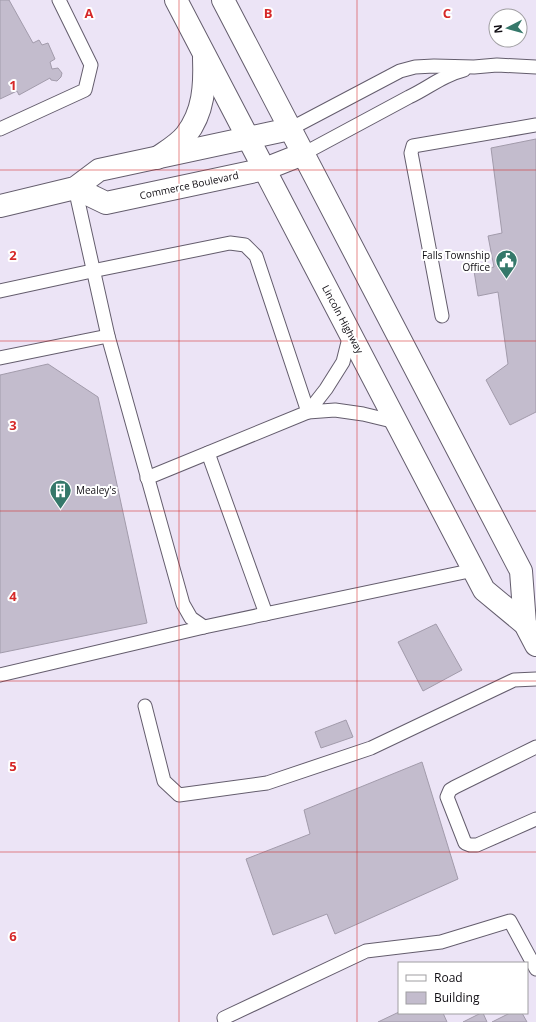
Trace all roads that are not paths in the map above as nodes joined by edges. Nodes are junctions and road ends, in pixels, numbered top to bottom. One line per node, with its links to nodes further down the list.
1 (59, 0): 8 (lane)
2 (176, 0): 4 (main road, Lincoln Highway)
3 (223, 0): 9 (main road, Lincoln Highway)
4 (204, 53): 10 (main road, Lincoln Highway); 12 (main road)
5 (474, 67): 6 (lane); 9 (lane); 11 (lane)
6 (536, 68)
7 (536, 125): 18 (lane)
8 (0, 129)
9 (290, 129): 10 (main road); 11 (main road, Lincoln Highway)
10 (248, 138): 12 (main road); 13 (main road, Lincoln Highway)
11 (303, 154): 13 (main road, Commerce Boulevard); 28 (main road, Lincoln Highway)
12 (157, 158): 14 (main road)
13 (265, 169): 14 (main road, Commerce Boulevard); 19 (main road, Lincoln Highway)
14 (75, 188): 15 (main road); 16 (lane)
15 (0, 206)
16 (92, 270): 17 (lane); 20 (lane); 22 (lane)
17 (0, 291)
18 (442, 316)
19 (350, 334): 22 (lane); 23 (main road, Lincoln Highway)
20 (108, 336): 21 (lane); 25 (lane)
21 (0, 358)
22 (308, 412): 23 (lane); 24 (lane)
23 (396, 422): 26 (main road, Lincoln Highway)
24 (208, 453): 25 (lane); 27 (lane)
25 (147, 478): 29 (lane)
26 (474, 570): 27 (lane); 28 (main road, Lincoln Highway)
27 (266, 614): 29 (lane)
28 (525, 624): 30 (main road, Lincoln Highway)
29 (204, 627): 31 (lane)
30 (536, 645)
31 (0, 675)
32 (536, 679): 33 (lane)
33 (145, 706)
34 (536, 747): 35 (lane)
35 (536, 819)
36 (536, 969): 37 (lane)
37 (225, 1022)

